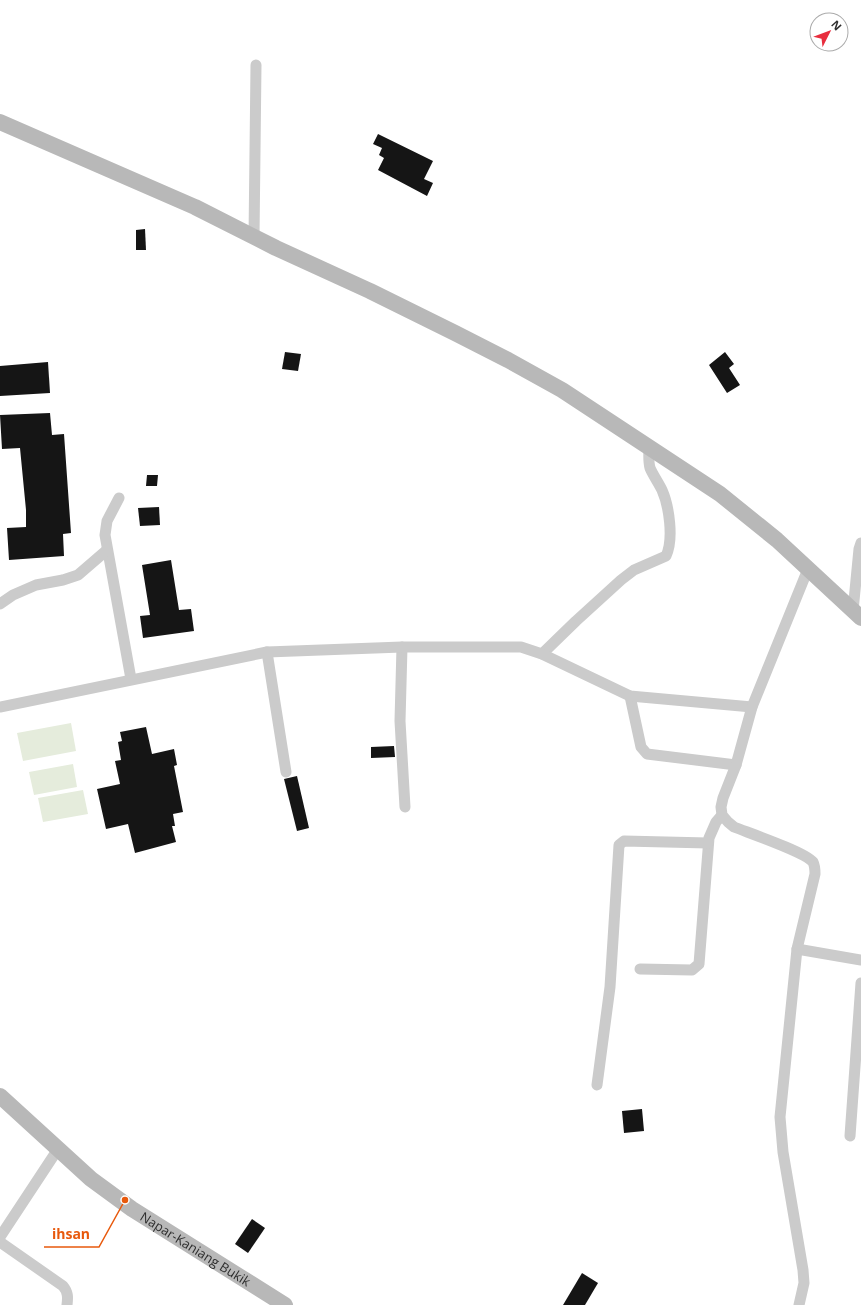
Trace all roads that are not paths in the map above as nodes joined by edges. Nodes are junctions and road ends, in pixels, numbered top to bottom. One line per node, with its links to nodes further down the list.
1 (256, 65): 3 (street)
2 (0, 122): 3 (street)
3 (254, 237): 4 (street)
4 (649, 446): 8 (street); 13 (street)
5 (119, 498): 7 (street)
6 (861, 543): 10 (street)
7 (107, 550): 9 (street); 14 (street)
8 (808, 569): 10 (street); 17 (street)
9 (0, 604)
10 (857, 615)
11 (402, 647): 12 (street); 13 (street); 20 (street)
12 (267, 652): 14 (street); 19 (street)
13 (542, 654): 15 (street)
14 (132, 679): 16 (street)
15 (630, 696): 17 (street); 18 (street)
16 (0, 707)
17 (752, 707): 18 (street)
18 (736, 765): 21 (street)
19 (286, 772)
20 (405, 808)
21 (722, 815): 22 (street); 23 (street)
22 (708, 843): 25 (street); 27 (street)
23 (797, 949): 24 (street); 33 (street)
24 (861, 960)
25 (640, 969)
26 (861, 983): 29 (street)
27 (597, 1085)
28 (0, 1096): 30 (street, Napar-Kaniang Bukik)
29 (850, 1136)
30 (58, 1149): 31 (street); 35 (street, Napar-Kaniang Bukik)
31 (0, 1237)
32 (0, 1242): 34 (street)
33 (801, 1304)
34 (67, 1305)
35 (285, 1305)

